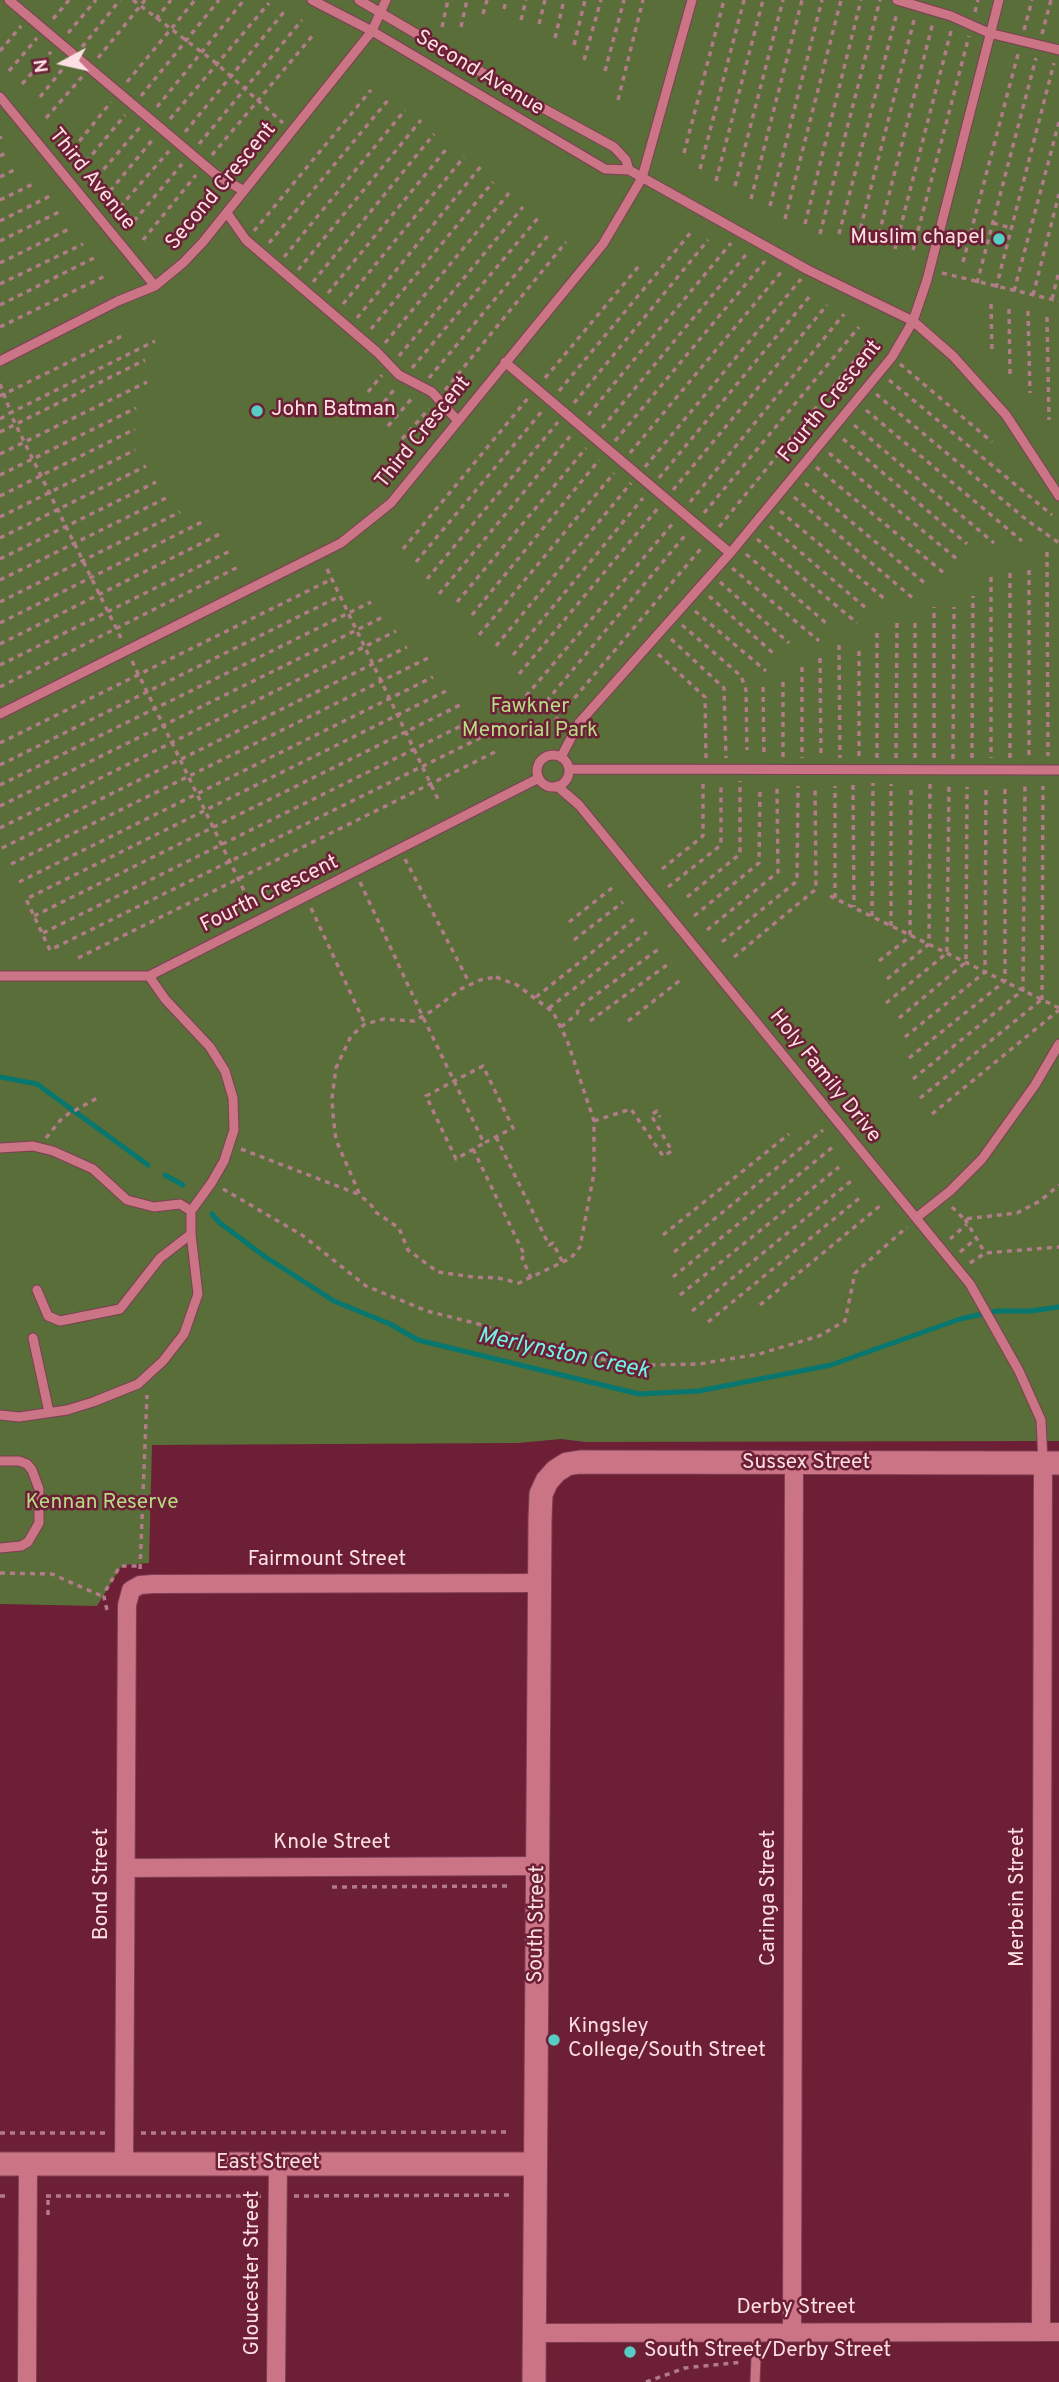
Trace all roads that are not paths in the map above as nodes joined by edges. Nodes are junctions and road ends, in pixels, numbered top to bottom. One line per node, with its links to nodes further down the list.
1 (9, 0): 15 (lane)
2 (312, 0): 9 (lane, Second Avenue)
3 (359, 0): 8 (lane, Second Avenue)
4 (386, 0): 8 (lane, Second Crescent)
5 (692, 0): 14 (lane, Third Crescent)
6 (898, 0): 10 (lane)
7 (999, 0): 10 (lane, Fourth Crescent)
8 (382, 12): 9 (lane, Second Crescent); 13 (lane, Second Avenue)
9 (372, 31): 13 (lane, Second Avenue); 15 (lane, Second Crescent)
10 (989, 33): 11 (lane); 18 (lane, Fourth Crescent)
11 (1058, 50)
12 (0, 97): 17 (lane, Third Avenue)
13 (629, 170): 14 (lane, Second Avenue)
14 (642, 178): 18 (lane, Second Avenue); 20 (lane, Third Crescent)
15 (244, 191): 16 (lane, Second Crescent)
16 (227, 213): 17 (lane, Second Crescent); 21 (lane)
17 (155, 286): 19 (lane, Second Crescent)
18 (913, 321): 22 (lane); 23 (lane, Fourth Crescent)
19 (0, 360)
20 (505, 362): 21 (lane, Third Crescent); 23 (lane)
21 (457, 420): 24 (lane, Third Crescent)
22 (1059, 496)
23 (733, 549): 25 (lane, Fourth Crescent)
24 (0, 714)
25 (561, 757): 26 (lane); 28 (lane)
26 (569, 769): 27 (lane); 29 (lane)
27 (1059, 770)
28 (539, 778): 29 (lane); 31 (lane, Fourth Crescent)
29 (556, 786): 35 (lane, Holy Family Drive)
30 (0, 976): 31 (lane, Fourth Crescent)
31 (149, 976): 34 (lane)
32 (1059, 1044): 35 (lane)
33 (0, 1148): 34 (lane)
34 (191, 1211): 36 (lane)
35 (916, 1218): 42 (lane, Holy Family Drive)
36 (191, 1234): 37 (lane); 39 (lane)
37 (37, 1290)
38 (33, 1339): 39 (lane)
39 (49, 1412): 40 (lane)
40 (0, 1415)
41 (0, 1461): 45 (lane)
42 (1051, 1463): 43 (street, Sussex Street); 56 (street, Merbein Street)
43 (793, 1464): 44 (street, Sussex Street); 55 (street, Caringa Street)
44 (556, 1471): 46 (street, South Street)
45 (0, 1548)
46 (539, 1583): 47 (street, Fairmount Street); 48 (street, South Street)
47 (127, 1605): 49 (street, Bond Street)
48 (538, 1866): 49 (street, Knole Street); 54 (street, South Street)
49 (126, 1868): 52 (street, Bond Street)
50 (0, 2164): 51 (street, East Street)
51 (28, 2164): 52 (street, East Street); 59 (street)
52 (124, 2164): 53 (street, East Street)
53 (278, 2164): 54 (street, East Street); 60 (street, Gloucester Street)
54 (535, 2164): 57 (street, South Street)
55 (792, 2332): 56 (street, Derby Street); 58 (street, Derby Street)
56 (1050, 2332)
57 (534, 2333): 58 (street, Derby Street); 61 (street, South Street)
58 (757, 2333): 62 (lane)
59 (27, 2382)
60 (276, 2382)
61 (534, 2382)
62 (755, 2382)

